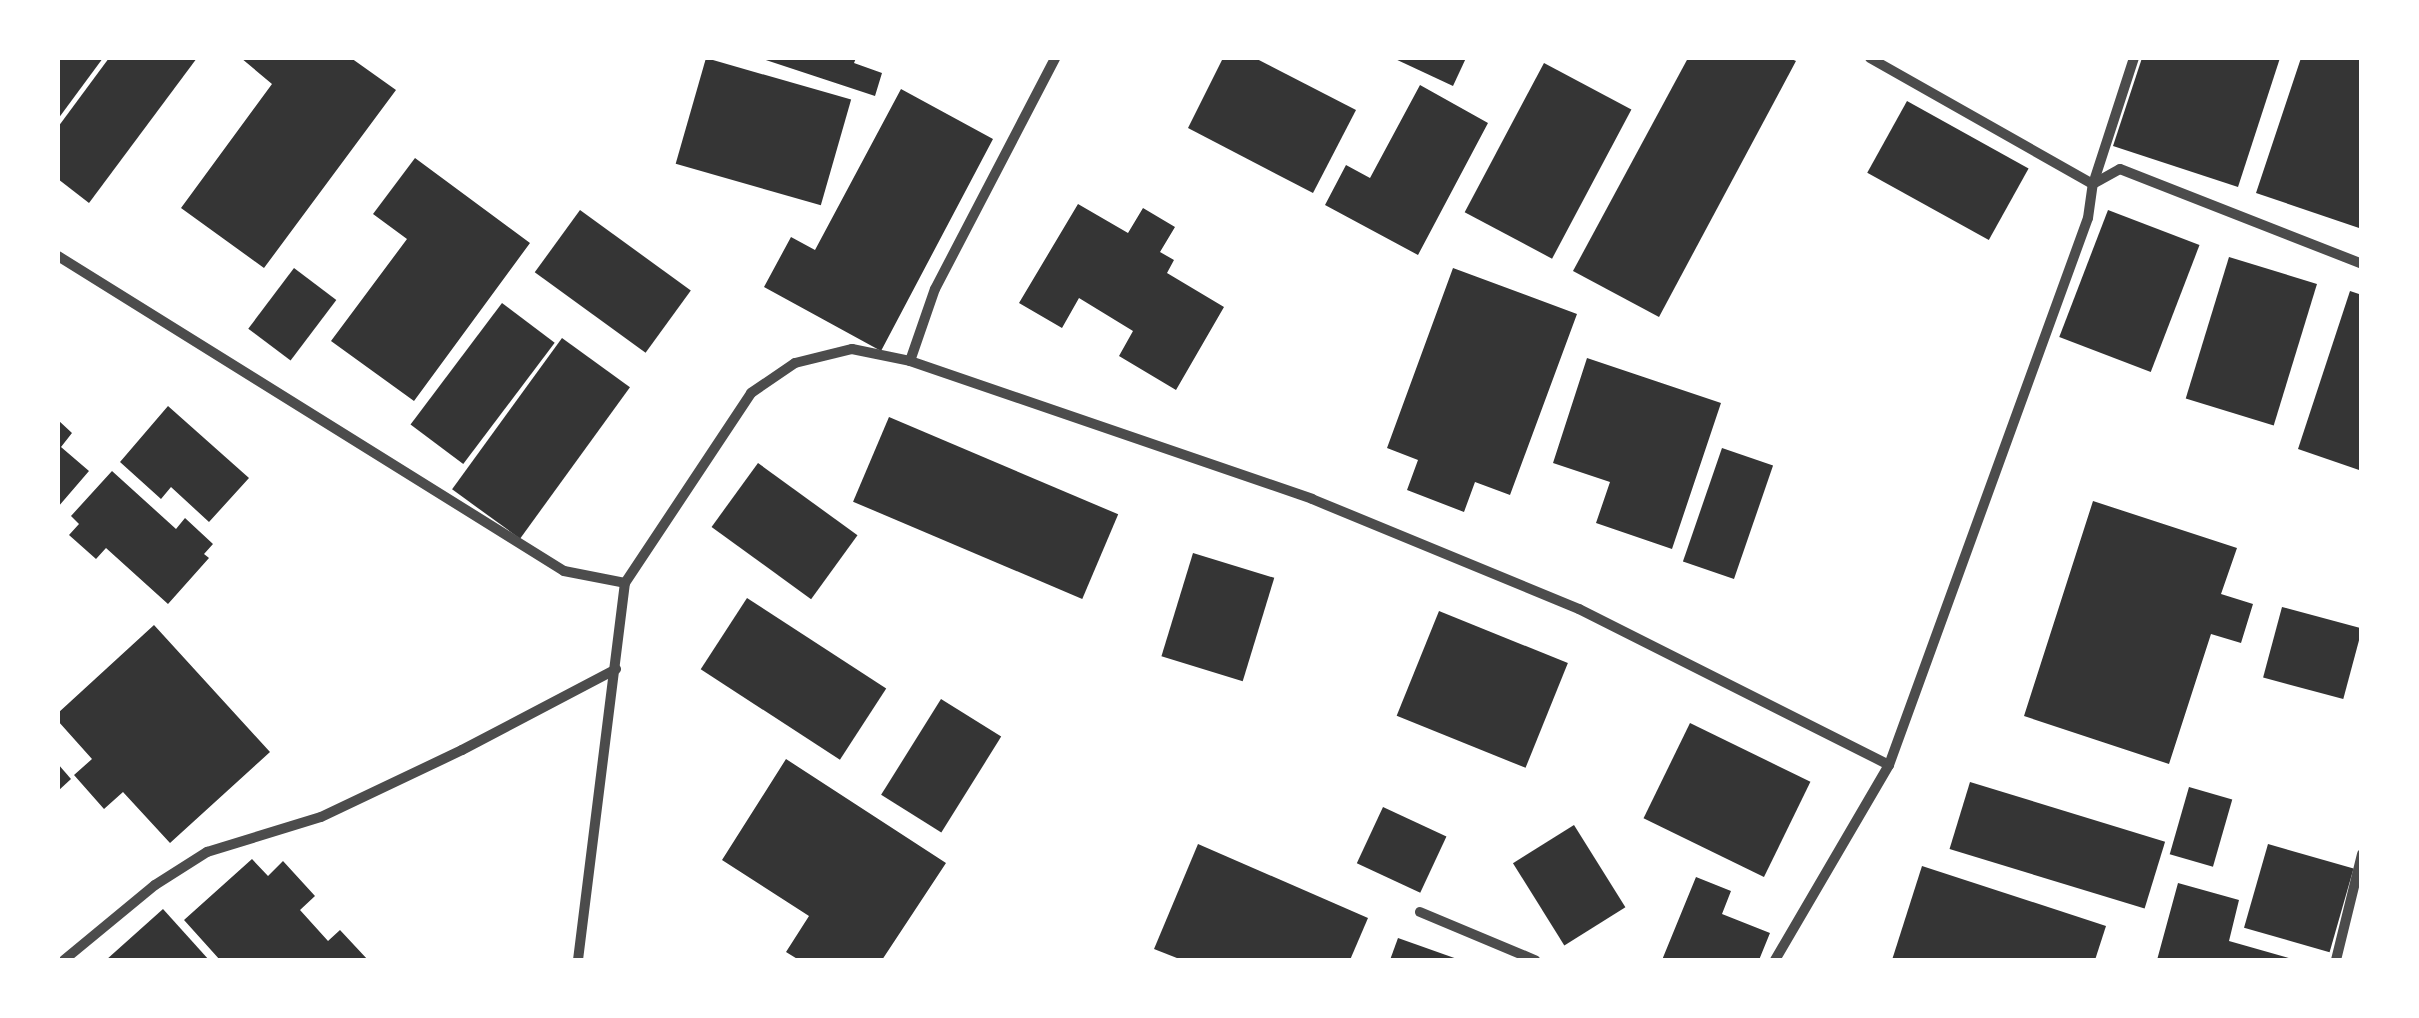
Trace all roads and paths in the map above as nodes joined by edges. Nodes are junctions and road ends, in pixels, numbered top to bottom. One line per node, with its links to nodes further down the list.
1 (1055, 58): 7 (street)
2 (1870, 58): 4 (street)
3 (2134, 58): 4 (street)
4 (2093, 184): 6 (street); 10 (street)
5 (58, 256): 8 (street)
6 (2362, 264)
7 (910, 361): 8 (street); 10 (street)
8 (625, 583): 9 (street)
9 (616, 669): 13 (street); 14 (street)
10 (1889, 765): 16 (street)
11 (2362, 854): 17 (street)
12 (1420, 912): 15 (street)
13 (64, 960)
14 (578, 960)
15 (1535, 960)
16 (1775, 960)
17 (2336, 960)

